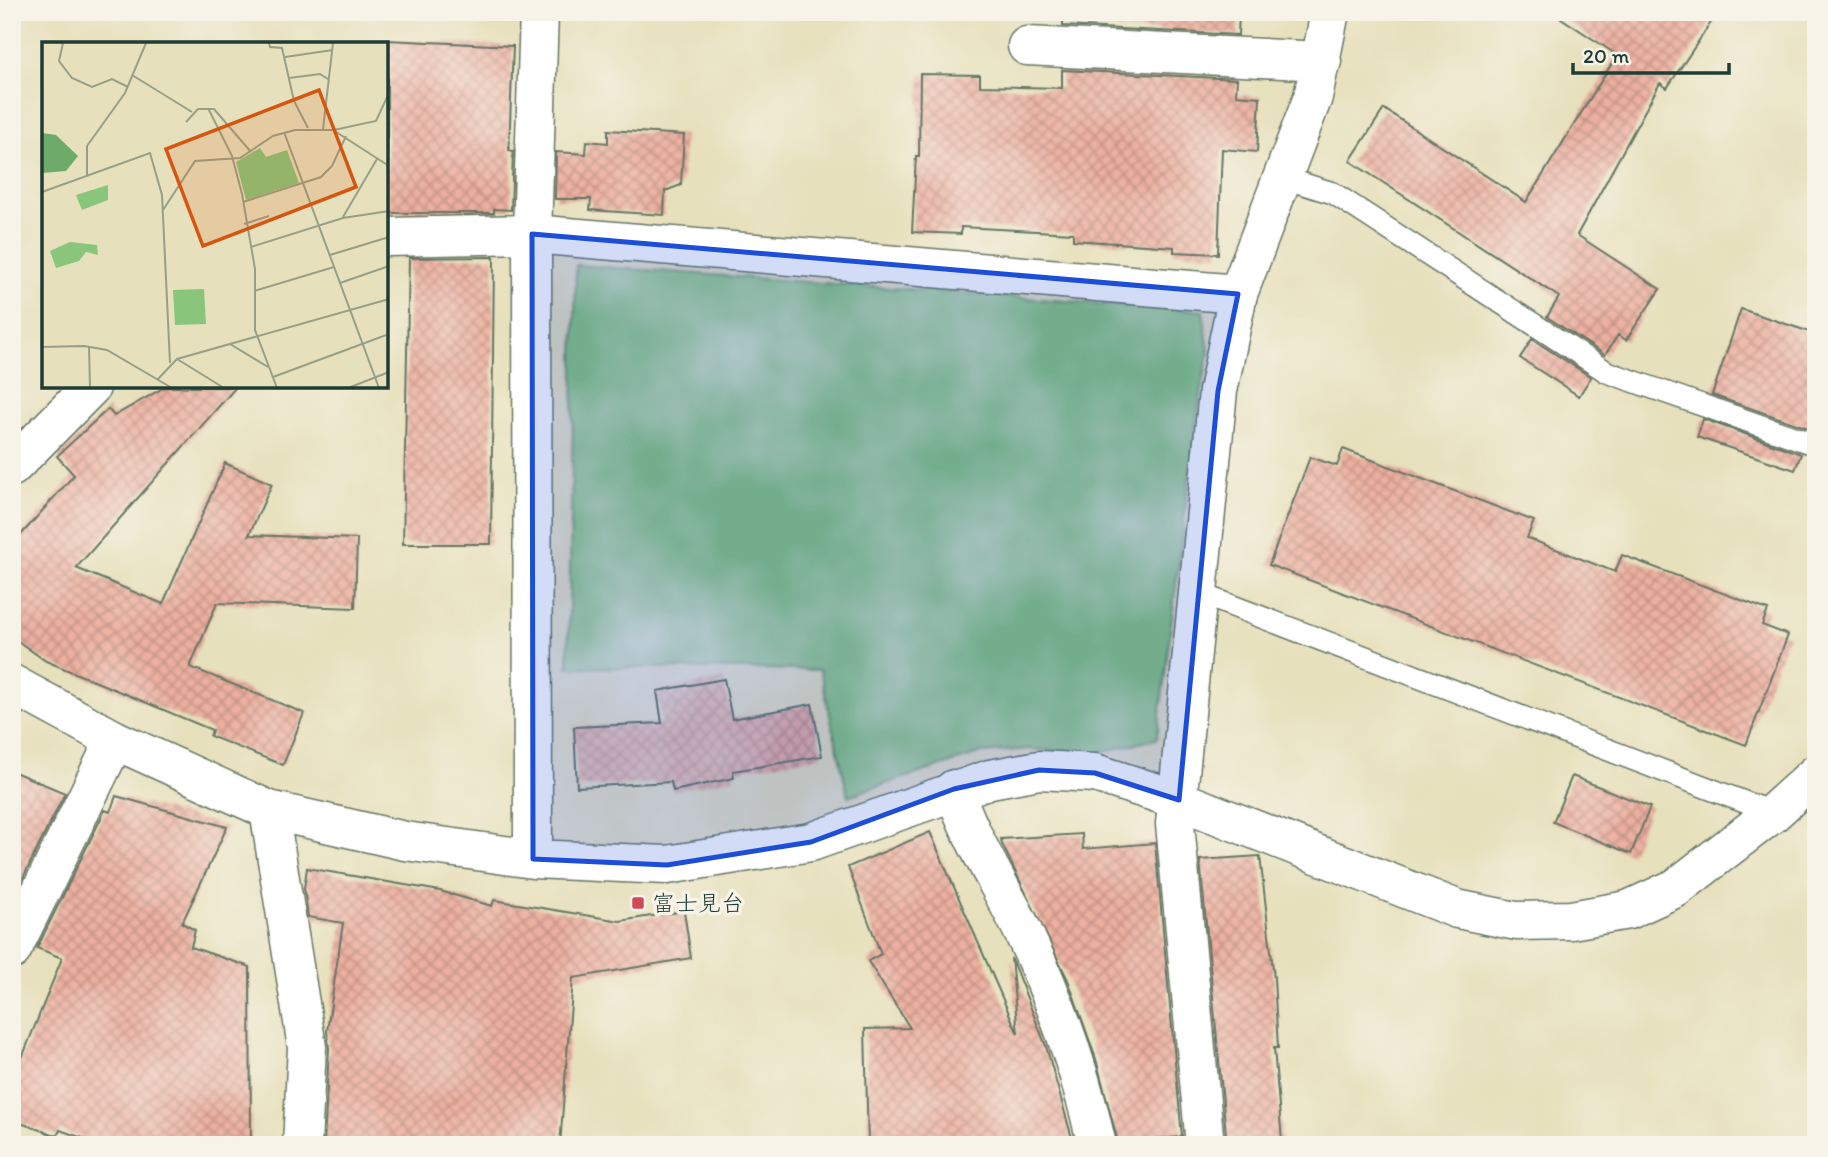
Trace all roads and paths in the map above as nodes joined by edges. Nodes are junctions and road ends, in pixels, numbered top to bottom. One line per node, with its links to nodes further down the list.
1 (539, 12): 6 (street)
2 (1330, 12): 4 (street)
3 (1027, 46): 4 (street)
4 (1322, 61): 5 (street)
5 (1284, 178): 8 (street); 10 (lane)
6 (532, 234): 7 (street); 8 (street); 20 (street)
7 (388, 237)
8 (1238, 294): 12 (street)
9 (90, 388): 11 (street)
10 (1816, 445)
11 (12, 467)
12 (1196, 592): 17 (street); 19 (lane)
13 (12, 684): 14 (street)
14 (115, 740): 18 (street); 21 (street)
15 (1816, 774): 19 (street)
16 (954, 789): 17 (street); 20 (street); 23 (street)
17 (1179, 800): 19 (street); 24 (street)
18 (269, 810): 20 (street); 22 (street)
19 (1773, 813)
20 (533, 859)
21 (12, 950)
22 (302, 1145)
23 (1097, 1145)
24 (1205, 1145)

